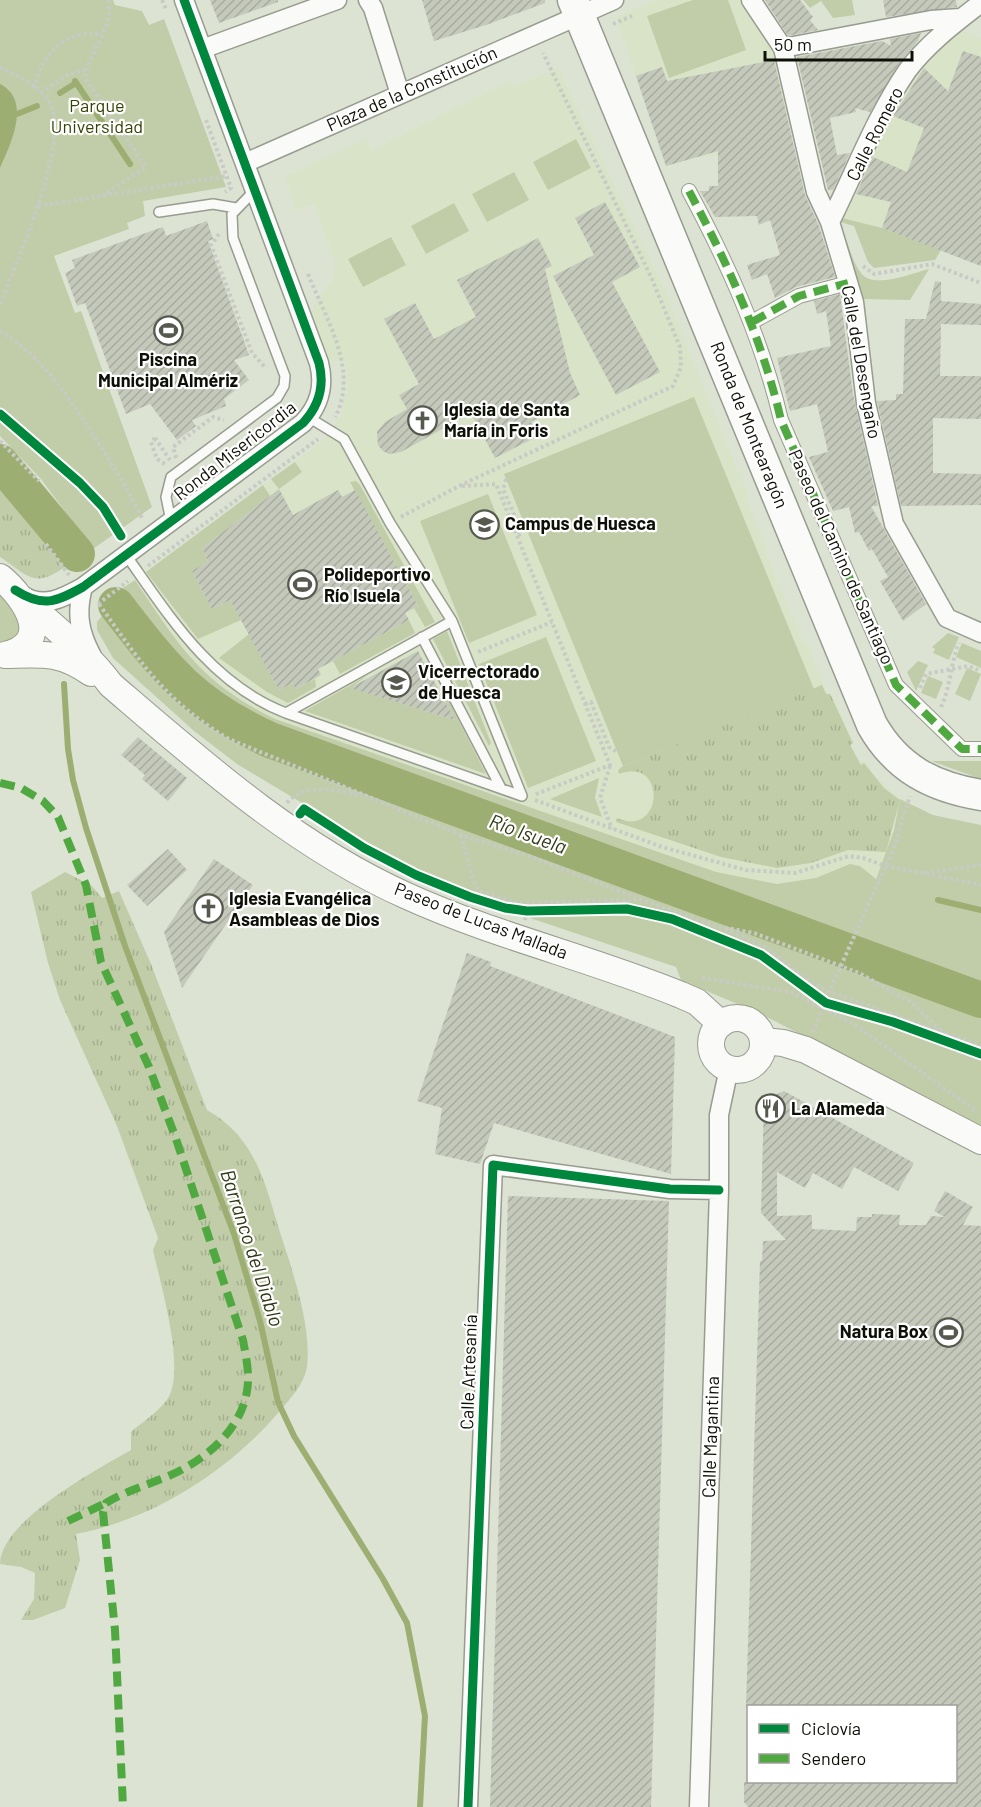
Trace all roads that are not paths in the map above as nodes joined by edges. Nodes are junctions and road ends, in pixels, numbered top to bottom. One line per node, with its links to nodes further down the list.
1 (184, 0): 10 (street, Ronda Misericordia)
2 (338, 0): 10 (street)
3 (368, 0): 11 (street)
4 (614, 0): 7 (street, Plaza de la Constitución)
5 (751, 0): 9 (street, Calle del Desengaño)
6 (981, 3): 8 (street, Calle Romero)
7 (576, 8): 11 (street, Plaza de la Constitución); 34 (main road, Ronda de Montearagón)
8 (960, 18): 9 (street); 17 (street, Calle Romero)
9 (783, 48): 17 (street, Calle del Desengaño)
10 (202, 49): 12 (street, Ronda Misericordia)
11 (400, 94): 12 (street, Plaza de la Constitución)
12 (245, 163): 13 (street, Ronda Misericordia)
13 (255, 190): 15 (lane); 20 (street, Ronda Misericordia)
14 (689, 191): 19 (street, Paseo del Camino de Santiago)
15 (236, 208): 16 (lane); 21 (lane)
16 (159, 212)
17 (830, 222): 18 (street, Calle del Desengaño)
18 (848, 283): 19 (street); 28 (street, Calle del Desengaño)
19 (752, 322): 32 (street, Paseo del Camino de Santiago)
20 (308, 417): 21 (street, Ronda Misericordia); 25 (lane)
21 (171, 521): 22 (street, Ronda Misericordia)
22 (126, 555): 23 (street, Ronda Misericordia); 31 (lane)
23 (76, 578): 24 (street, Ronda Misericordia); 26 (street, Ronda Misericordia); 30 (street)
24 (12, 589): 26 (main road, Paseo de Lucas Mallada); 29 (main road)
25 (452, 621): 27 (lane); 33 (lane)
26 (51, 624): 29 (street, Ronda Misericordia); 30 (main road, Paseo de Lucas Mallada)
27 (422, 638): 31 (lane); 33 (lane)
28 (976, 639)
29 (8, 654): 30 (main road, Paseo de Lucas Mallada)
30 (105, 677): 35 (main road, Paseo de Lucas Mallada)
31 (286, 713): 33 (lane)
32 (981, 749)
33 (501, 788)
34 (981, 795)
35 (721, 1024): 36 (main road); 37 (main road)
36 (763, 1041): 37 (main road); 38 (main road)
37 (729, 1068): 39 (street, Calle Magantina)
38 (981, 1141)
39 (719, 1190): 40 (street, Calle Artesanía); 41 (street, Calle Magantina)
40 (468, 1807)
41 (699, 1807)

